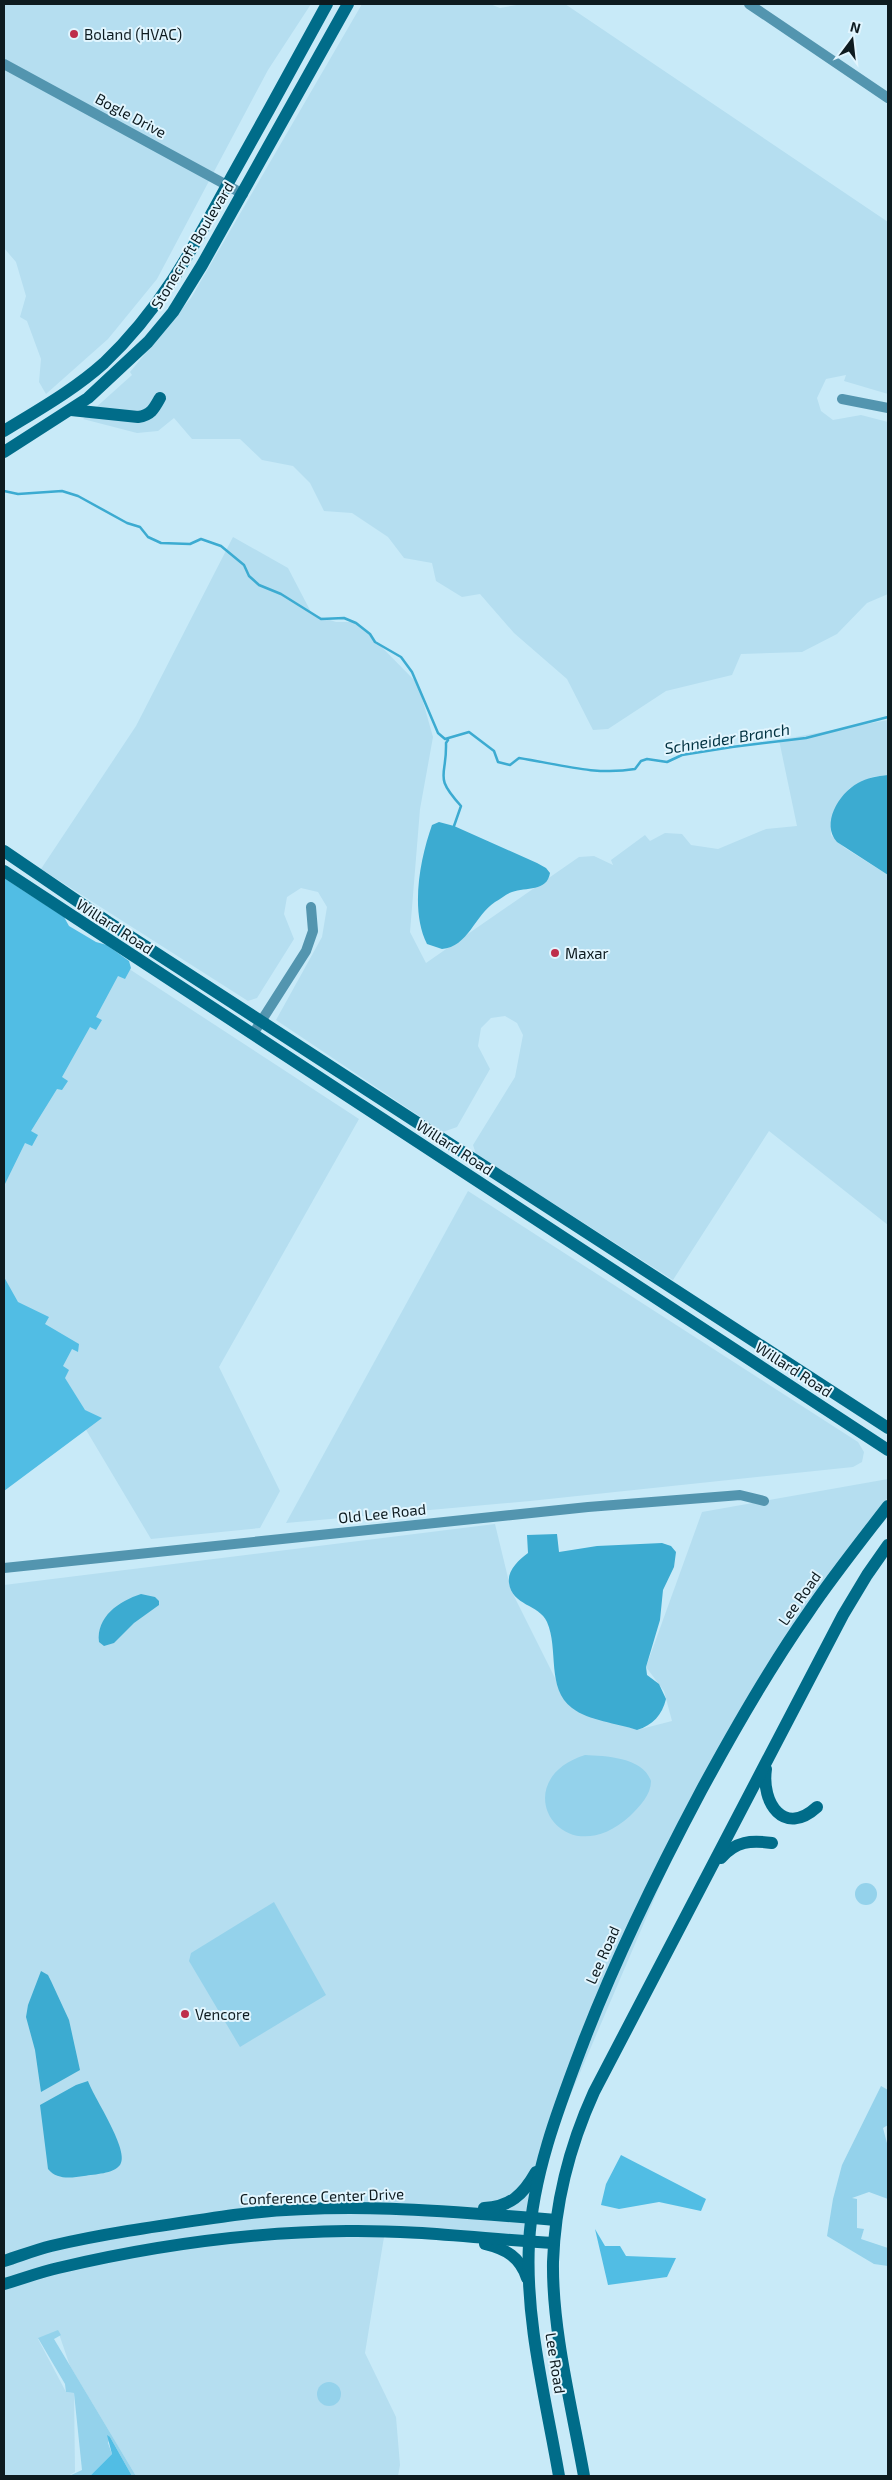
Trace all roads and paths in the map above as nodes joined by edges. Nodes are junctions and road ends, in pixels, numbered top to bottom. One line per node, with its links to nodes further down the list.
1 (327, 4): 6 (street, Stonecroft Boulevard)
2 (348, 4): 7 (street, Stonecroft Boulevard)
3 (749, 4): 5 (street)
4 (4, 64): 6 (street, Bogle Drive)
5 (888, 98)
6 (228, 185): 7 (street, Bogle Drive); 12 (street, Stonecroft Boulevard)
7 (243, 194): 11 (street, Stonecroft Boulevard)
8 (160, 398): 11 (street)
9 (842, 399): 10 (street)
10 (888, 408)
11 (71, 410): 13 (street, Stonecroft Boulevard)
12 (4, 431)
13 (4, 452)
14 (4, 851): 17 (street, Willard Road)
15 (4, 871): 18 (street, Willard Road)
16 (311, 907): 17 (street)
17 (262, 1020): 18 (street); 19 (street, Willard Road)
18 (253, 1034): 20 (street, Willard Road)
19 (888, 1428)
20 (888, 1450)
21 (764, 1501): 25 (street, Old Lee Road)
22 (888, 1506): 31 (street, Lee Road)
23 (888, 1545): 26 (street, Lee Road)
24 (888, 1553): 26 (street)
25 (4, 1568)
26 (858, 1589): 27 (street, Lee Road)
27 (767, 1762): 28 (street); 30 (street, Lee Road)
28 (817, 1807)
29 (772, 1843): 30 (street)
30 (711, 1869): 34 (street, Lee Road)
31 (544, 2157): 32 (street); 33 (street, Lee Road)
32 (434, 2211): 33 (street, Conference Center Drive); 38 (street, Conference Center Drive)
33 (532, 2218): 34 (street, Conference Center Drive); 36 (street, Lee Road)
34 (556, 2220): 37 (street, Lee Road)
35 (426, 2233): 36 (street); 39 (street); 40 (street)
36 (529, 2242): 37 (street); 40 (street, Lee Road)
37 (554, 2243): 42 (street, Lee Road)
38 (4, 2261)
39 (4, 2284)
40 (530, 2286): 41 (street, Lee Road)
41 (559, 2476)
42 (584, 2476)

